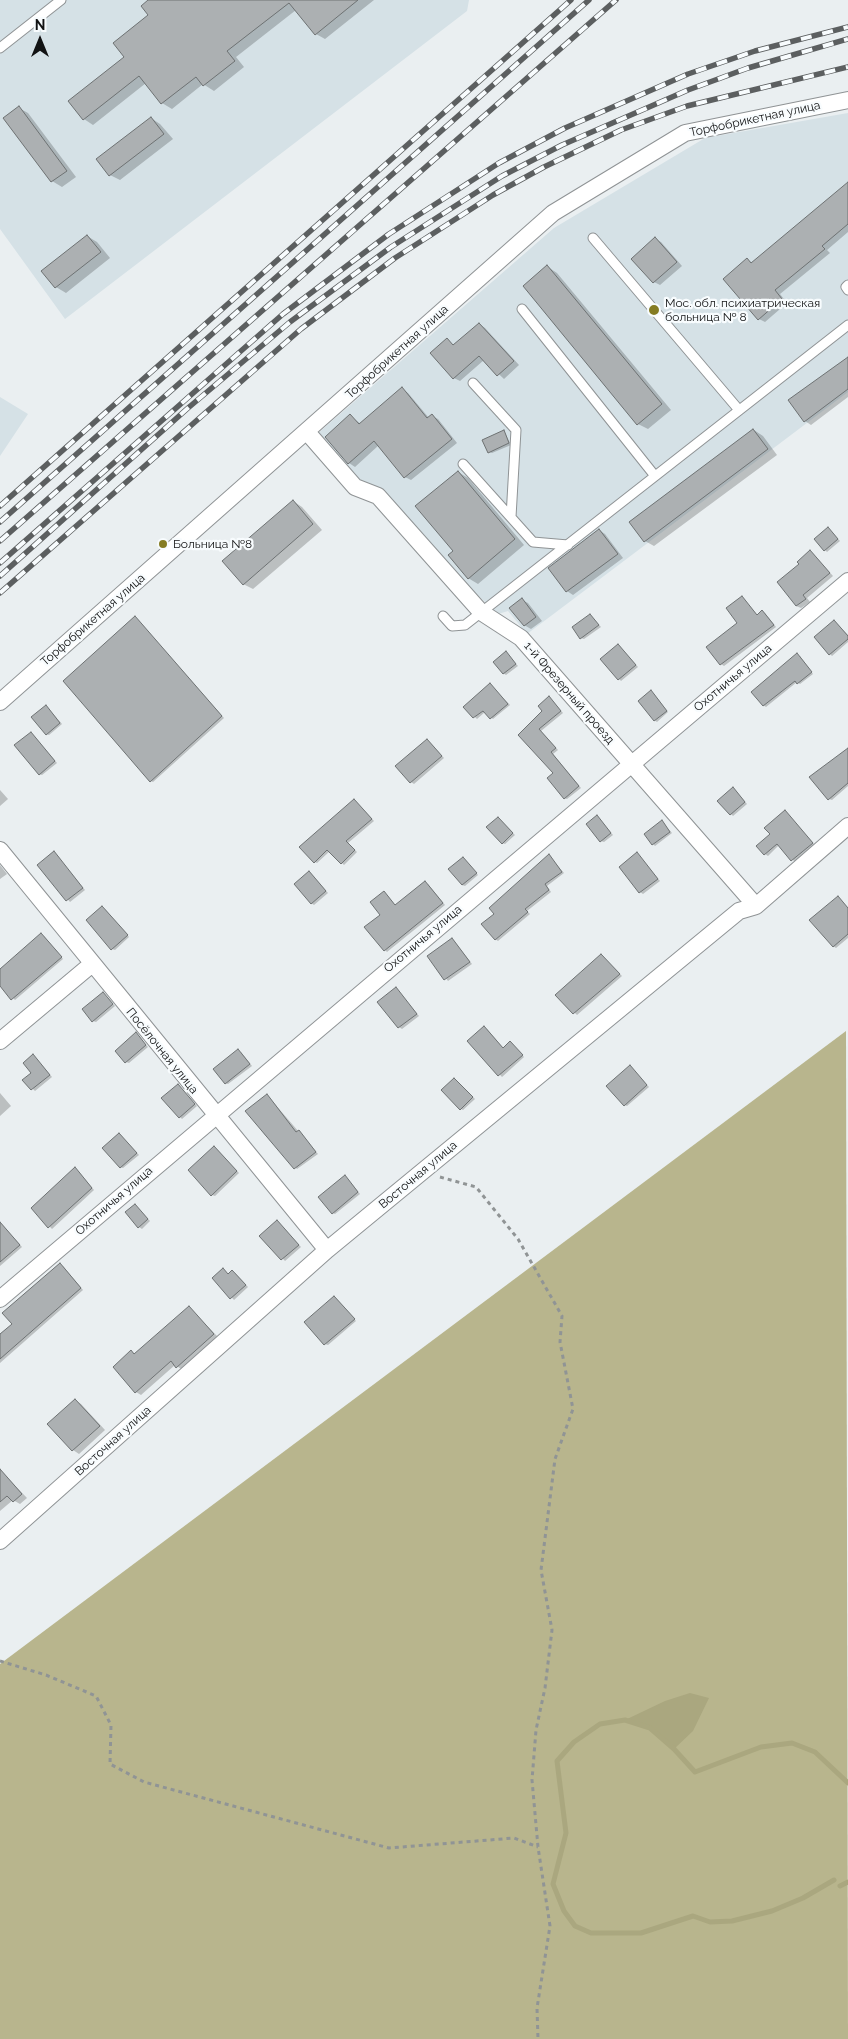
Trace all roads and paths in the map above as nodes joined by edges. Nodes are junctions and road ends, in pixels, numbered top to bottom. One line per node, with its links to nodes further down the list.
1 (61, 0): 2 (lane)
2 (0, 48)
3 (848, 100): 11 (street, Торфобрикетная улица)
4 (593, 238): 10 (lane)
5 (848, 285): 6 (lane)
6 (848, 290)
7 (522, 309): 13 (lane)
8 (848, 325): 10 (lane)
9 (473, 383): 14 (lane)
10 (739, 410): 13 (lane)
11 (307, 432): 17 (street, 1-й Фрезерный проезд); 19 (street, Торфобрикетная улица)
12 (463, 464): 14 (lane)
13 (655, 476): 15 (lane)
14 (511, 517): 15 (lane)
15 (568, 545): 17 (lane)
16 (848, 581): 20 (street, Охотничья улица)
17 (481, 612): 18 (lane); 20 (street, 1-й Фрезерный проезд)
18 (443, 616)
19 (0, 702)
20 (630, 764): 23 (street, 1-й Фрезерный проезд); 26 (street, Охотничья улица)
21 (848, 826): 23 (street, Восточная улица)
22 (0, 850): 24 (street, Посёлочная улица)
23 (756, 906): 27 (street, Восточная улица)
24 (92, 964): 25 (street); 26 (street, Посёлочная улица)
25 (0, 1041)
26 (215, 1115): 28 (street, Посёлочная улица); 29 (street, Охотничья улица)
27 (420, 1172): 28 (street, Восточная улица); 32 (path)
28 (327, 1250): 30 (street, Восточная улица)
29 (0, 1299)
30 (0, 1541)
31 (0, 1661): 32 (path)
32 (538, 1847): 33 (path)
33 (538, 2039)

